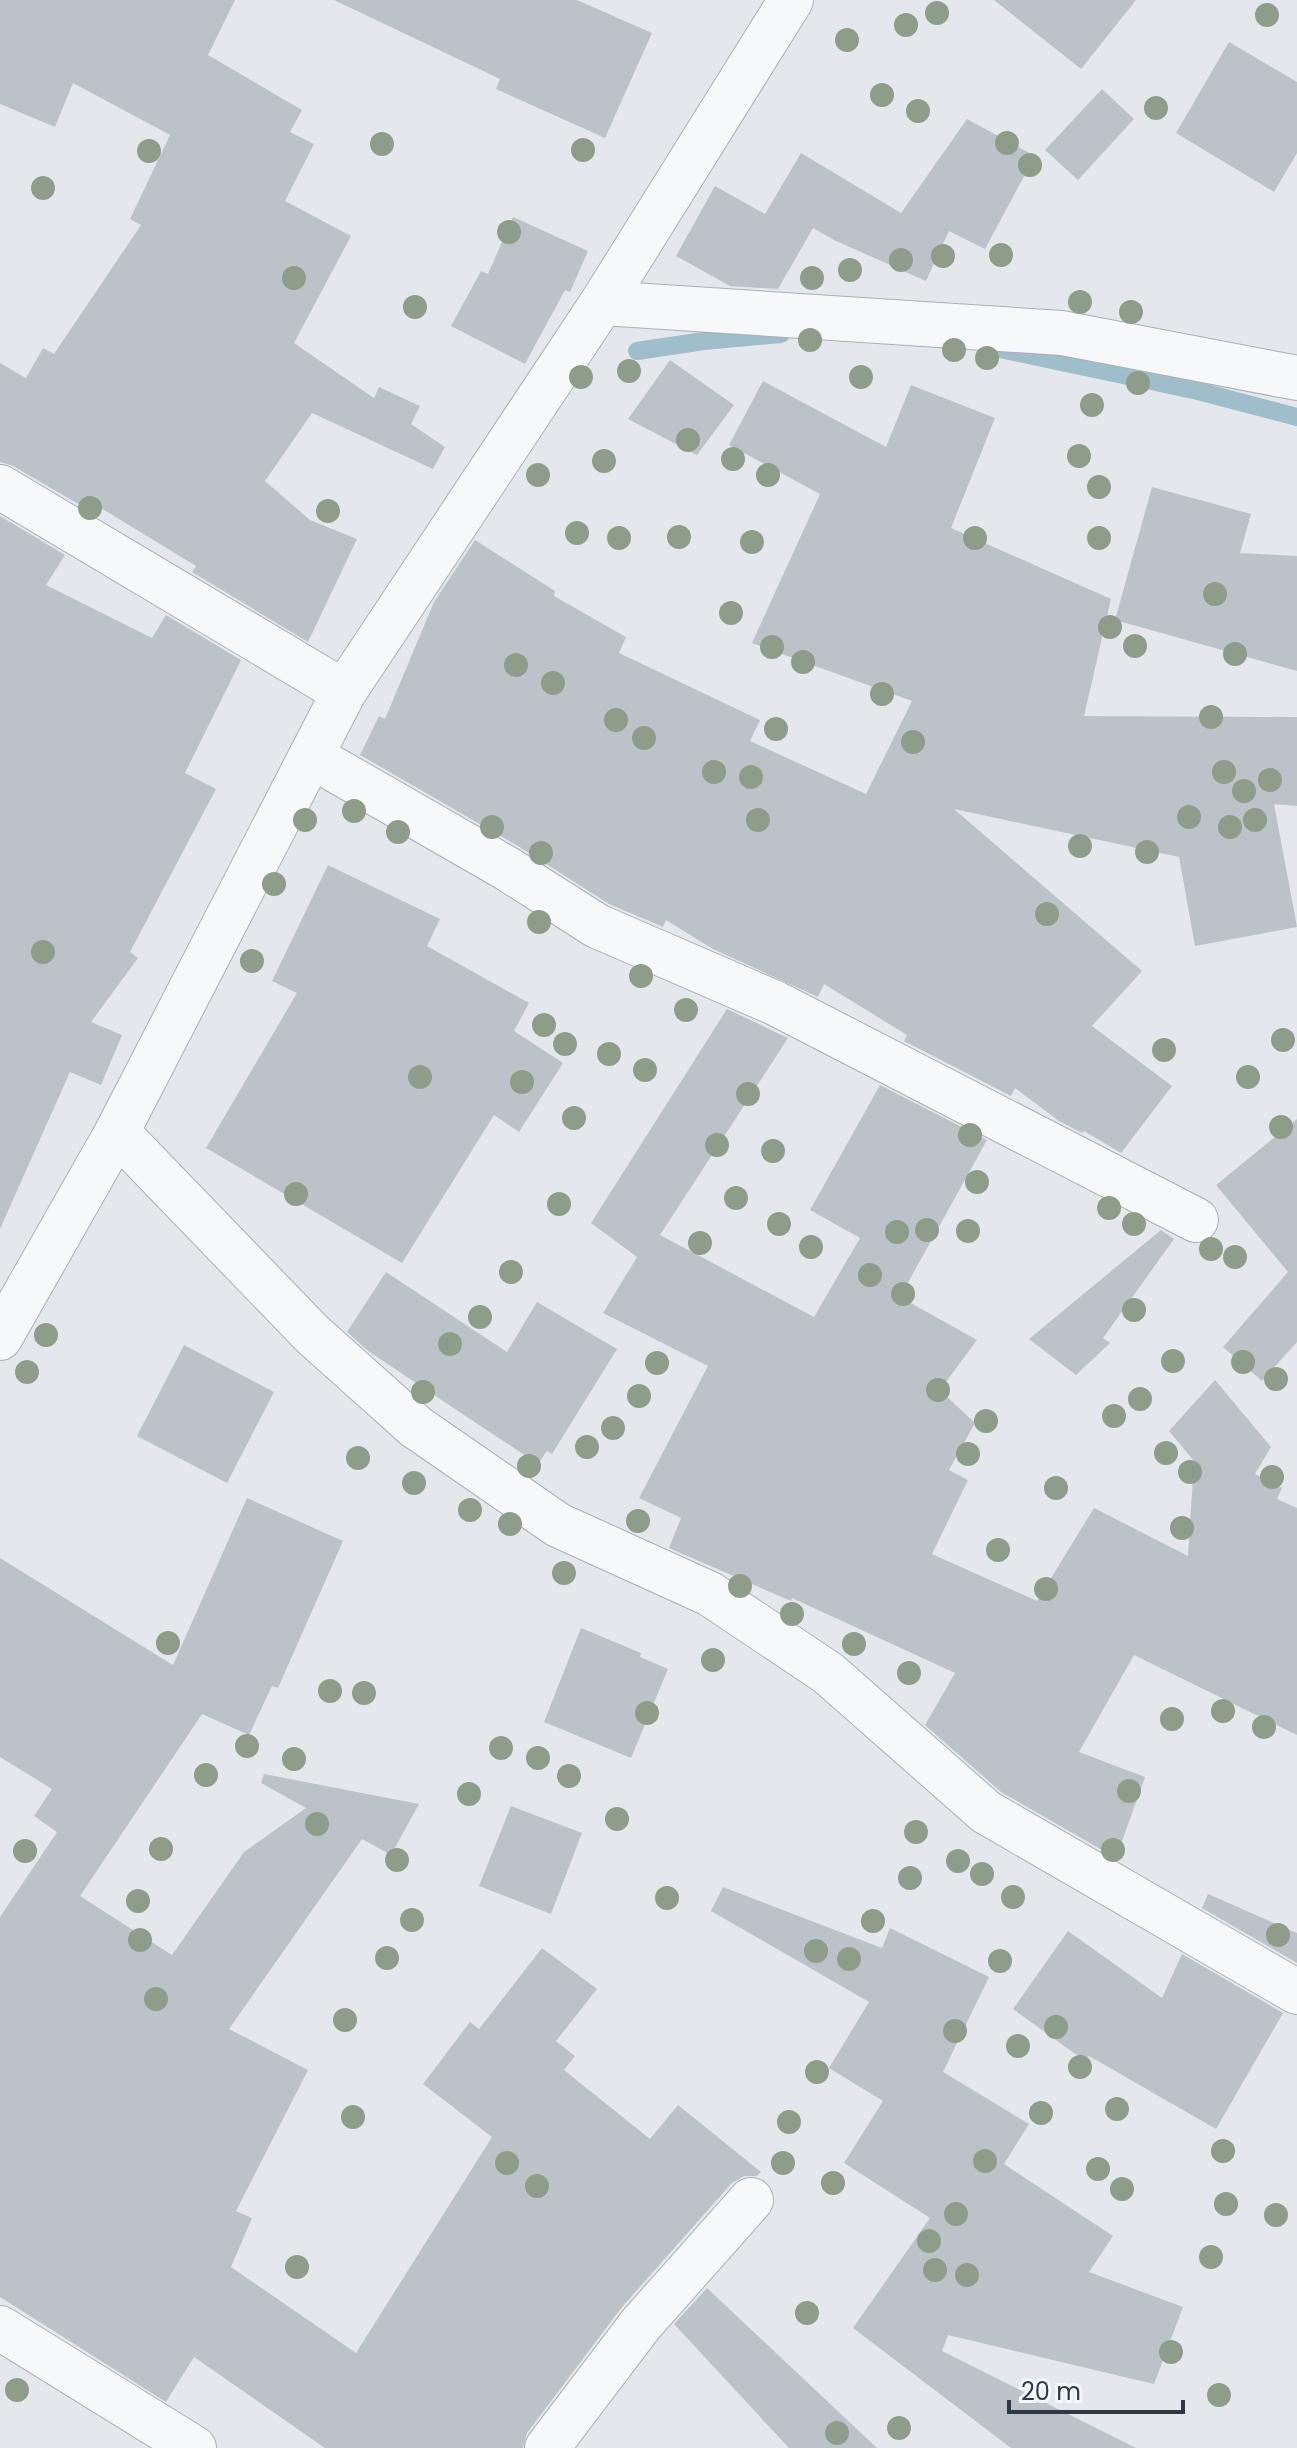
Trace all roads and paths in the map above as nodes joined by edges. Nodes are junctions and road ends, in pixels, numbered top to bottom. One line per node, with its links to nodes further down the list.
1 (791, 0): 2 (street)
2 (602, 303): 3 (street); 5 (street)
3 (1297, 378)
4 (0, 487): 5 (street)
5 (344, 692): 6 (street)
6 (311, 756): 7 (street); 8 (street)
7 (117, 1132): 9 (street); 10 (street)
8 (1196, 1220)
9 (0, 1338)
10 (1297, 1992)
11 (751, 2200): 14 (street)
12 (0, 2328): 13 (street)
13 (194, 2448)
14 (547, 2448)

